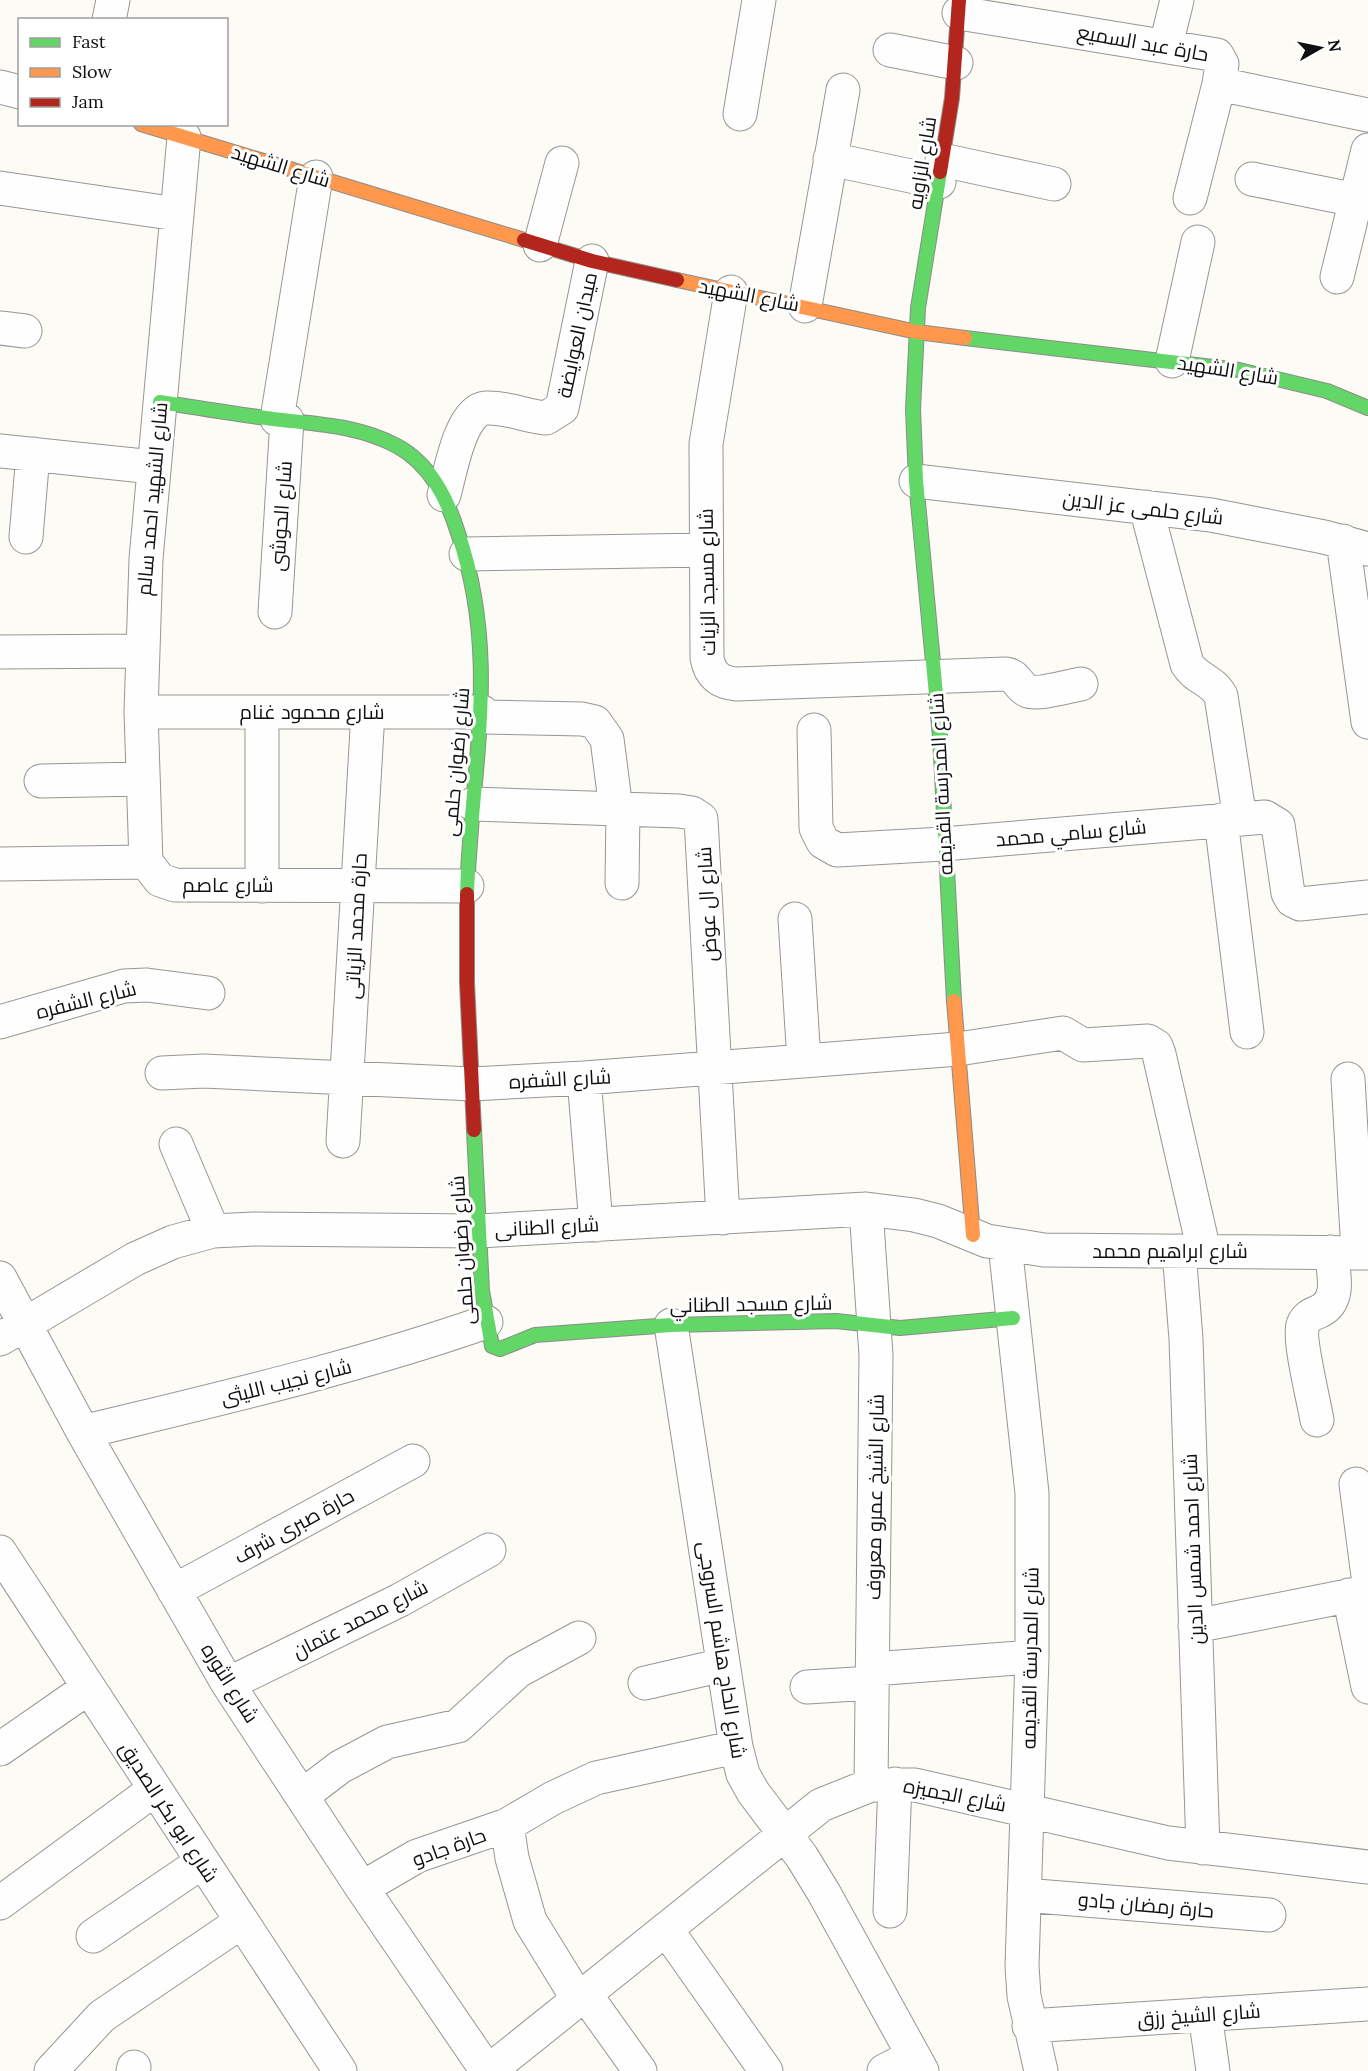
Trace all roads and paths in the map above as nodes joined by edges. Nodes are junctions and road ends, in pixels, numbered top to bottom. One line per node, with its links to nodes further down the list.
1 (113, 0): 5 (street)
2 (759, 0): 13 (street)
3 (1177, 0): 6 (street)
4 (959, 6): 6 (street, حارة عبد السميع); 8 (street, شارع الزاويه)
5 (109, 18)
6 (1166, 45): 9 (street, حارة عبد السميع)
7 (890, 50): 8 (street)
8 (956, 63): 20 (street, شارع الزاويه)
9 (1219, 84): 14 (street); 25 (street, حارة عبد السميع)
10 (0, 87): 12 (street)
11 (843, 90): 18 (street)
12 (18, 92)
13 (740, 114)
14 (1368, 115)
15 (148, 126): 16 (street, شارع الشهيد)
16 (184, 137): 21 (street, شارع الشهيد); 27 (street, شارع الشهيد احمد سالم)
17 (1368, 150): 26 (street)
18 (830, 159): 20 (street); 33 (street)
19 (562, 163): 29 (street)
20 (941, 171): 23 (street); 34 (street, شارع الزاويه)
21 (316, 177): 29 (street, شارع الشهيد); 38 (street, شارع الحوشى)
22 (1252, 179): 26 (street)
23 (1054, 184)
24 (0, 188): 27 (street)
25 (1190, 198)
26 (1356, 200): 31 (street)
27 (177, 214): 36 (street, شارع الشهيد احمد سالم)
28 (1198, 242): 35 (street)
29 (540, 245): 30 (street, شارع الشهيد)
30 (592, 261): 32 (street, شارع الشهيد); 43 (street, ميدان العوايضة)
31 (1337, 277)
32 (731, 292): 33 (street, شارع الشهيد); 47 (street, شارع مسجد الزيات)
33 (805, 306): 34 (street, شارع الشهيد)
34 (917, 332): 35 (street, شارع الشهيد); 42 (street, شارع المدرسة القديمه)
35 (1172, 361): 37 (street, شارع الشهيد)
36 (160, 402): 38 (street, شارع رضوان حلمى); 41 (street, شارع الشهيد احمد سالم)
37 (1368, 408)
38 (282, 420): 43 (street, شارع رضوان حلمى); 49 (street, شارع الحوشى)
39 (0, 451): 40 (street)
40 (33, 454): 41 (street); 45 (street)
41 (153, 467): 50 (street, شارع الشهيد احمد سالم)
42 (916, 481): 44 (street, شارع حلمى عز الدين); 52 (street, شارع المدرسة القديمه)
43 (444, 495): 48 (street, شارع رضوان حلمى)
44 (1146, 507): 46 (street, شارع حلمى عز الدين); 64 (street)
45 (26, 537)
46 (1356, 545): 58 (street)
47 (706, 550): 48 (street); 52 (street, شارع مسجد الزيات)
48 (466, 554): 57 (street, شارع رضوان حلمى)
49 (275, 612)
50 (141, 651): 51 (street); 54 (street, شارع الشهيد احمد سالم)
51 (0, 652)
52 (936, 676): 53 (street, شارع مسجد الزيات); 65 (street, شارع المدرسة القديمه)
53 (1081, 684)
54 (141, 712): 55 (street, شارع محمود غنام); 60 (street, شارع الشهيد احمد سالم)
55 (262, 712): 56 (street, شارع محمود غنام); 69 (street)
56 (368, 712): 57 (street, شارع محمود غنام); 70 (street, حارة محمد الزياتى)
57 (482, 714): 62 (street, شارع رضوان حلمى); 63 (street, شارع محمود غنام)
58 (1368, 722)
59 (814, 730): 65 (street, شارع سامي محمد)
60 (142, 780): 61 (street); 66 (street, شارع الشهيد احمد سالم)
61 (41, 781)
62 (473, 804): 63 (street, شارع ال عوض); 71 (street, شارع رضوان حلمى)
63 (620, 809): 68 (street); 79 (street, شارع ال عوض)
64 (1230, 820): 65 (street, شارع سامي محمد); 72 (street, شارع سامي محمد); 76 (street)
65 (943, 844): 77 (street, شارع المدرسة القديمه)
66 (146, 862): 67 (street); 69 (street, شارع عاصم)
67 (0, 864)
68 (622, 883)
69 (262, 886): 70 (street, شارع عاصم)
70 (358, 886): 71 (street, شارع عاصم); 82 (street, حارة محمد الزياتى)
71 (467, 886): 84 (street, شارع رضوان حلمى)
72 (1368, 897)
73 (795, 919): 78 (street)
74 (208, 993): 75 (street, شارع الشفره)
75 (0, 1022)
76 (1247, 1032)
77 (958, 1049): 78 (street, شارع الشفره); 92 (street, شارع المدرسة القديمه); 94 (street, شارع احمد شمس الدين)
78 (804, 1061): 79 (street, شارع الشفره)
79 (715, 1068): 81 (street, شارع الشفره); 88 (street, شارع ال عوض)
80 (162, 1073): 82 (street, شارع الشفره)
81 (584, 1078): 84 (street, شارع الشفره); 89 (street)
82 (347, 1079): 84 (street, شارع الشفره); 85 (street, حارة محمد الزياتى)
83 (1348, 1079): 95 (street)
84 (472, 1084): 91 (street, شارع رضوان حلمى)
85 (343, 1141)
86 (176, 1144): 90 (street)
87 (866, 1209): 88 (street, شارع الطنانى); 92 (street, شارع الطنانى); 99 (street, شارع الشيخ عمرو معروف)
88 (723, 1218): 89 (street, شارع الطنانى)
89 (596, 1224): 91 (street, شارع الطنانى)
90 (213, 1231): 91 (street, شارع الطنانى); 100 (street, شارع الطنانى)
91 (479, 1231): 101 (street, شارع رضوان حلمى)
92 (973, 1235): 93 (street, شارع ابراهيم محمد)
93 (1005, 1245): 94 (street, شارع ابراهيم محمد); 97 (street, شارع المدرسة القديمه)
94 (1191, 1251): 95 (street, شارع ابراهيم محمد); 110 (street, شارع احمد شمس الدين)
95 (1352, 1252): 102 (street)
96 (0, 1278): 100 (street, شارع الثوره)
97 (1013, 1318): 99 (street, شارع مسجد الطناني); 112 (street, شارع المدرسة القديمه)
98 (671, 1325): 99 (street, شارع مسجد الطناني); 101 (street, شارع مسجد الطناني); 113 (street, شارع الحاج هاشم السروجى)
99 (874, 1327): 114 (street, شارع الشيخ عمرو معروف)
100 (12, 1332): 103 (street, شارع الثوره)
101 (489, 1334): 103 (street, شارع نجيب الليثى)
102 (1317, 1420)
103 (82, 1432): 109 (street, شارع الثوره)
104 (413, 1461): 109 (street, حارة صبرى شرف)
105 (1356, 1484): 108 (street)
106 (489, 1550): 116 (street, شارع محمد عتمان)
107 (0, 1552): 119 (street, شارع ابو بكر الصديق)
108 (1362, 1588): 110 (street); 118 (street)
109 (174, 1591): 116 (street, شارع الثوره)
110 (1196, 1626): 128 (street, شارع احمد شمس الدين)
111 (579, 1638): 124 (street)
112 (1032, 1657): 114 (street); 125 (street, شارع المدرسة القديمه)
113 (723, 1665): 115 (street); 120 (street, شارع الحاج هاشم السروجى)
114 (872, 1676): 117 (street); 122 (street, شارع الشيخ عمرو معروف)
115 (645, 1683)
116 (228, 1684): 124 (street, شارع الثوره)
117 (807, 1687)
118 (1368, 1687)
119 (88, 1688): 121 (street); 123 (street, شارع ابو بكر الصديق)
120 (736, 1748): 126 (street, حارة جادو); 127 (street, شارع الحاج هاشم السروجى)
121 (0, 1749)
122 (883, 1785): 125 (street, شارع الجميزه); 127 (street, شارع الجميزه); 134 (street, شارع الشيخ عمرو معروف)
123 (155, 1789): 129 (street, شارع ابو بكر الصديق); 133 (street)
124 (302, 1796): 131 (street, شارع الثوره)
125 (1026, 1809): 128 (street, شارع الجميزه); 132 (street, شارع المدرسة القديمه)
126 (507, 1825): 131 (street, حارة جادو); 139 (street)
127 (784, 1833): 137 (street, شارع الجميزه); 143 (street, شارع الحاج هاشم السروجى)
128 (1203, 1848): 130 (street, شارع الجميزه)
129 (202, 1862): 136 (street, شارع ابو بكر الصديق); 138 (street)
130 (1368, 1867)
131 (362, 1888): 146 (street, شارع الثوره)
132 (1024, 1895): 135 (street, حارة رمضان جادو); 142 (street, شارع المدرسة القديمه)
133 (0, 1903)
134 (890, 1911)
135 (1269, 1915)
136 (241, 1922): 144 (street); 145 (street, شارع ابو بكر الصديق)
137 (666, 1929): 139 (street, شارع الجميزه); 148 (street)
138 (93, 1936)
139 (581, 1997): 146 (street, شارع الجميزه); 147 (street)
140 (1368, 2004): 141 (street, شارع الشيخ رزق)
141 (1205, 2014): 142 (street, شارع الشيخ رزق); 151 (street)
142 (1029, 2026): 150 (street, شارع المدرسة القديمه)
143 (918, 2064): 149 (street)
144 (51, 2071)
145 (340, 2071)
146 (488, 2071)
147 (640, 2071)
148 (766, 2071)
149 (884, 2071)
150 (1041, 2071)
151 (1213, 2071)

